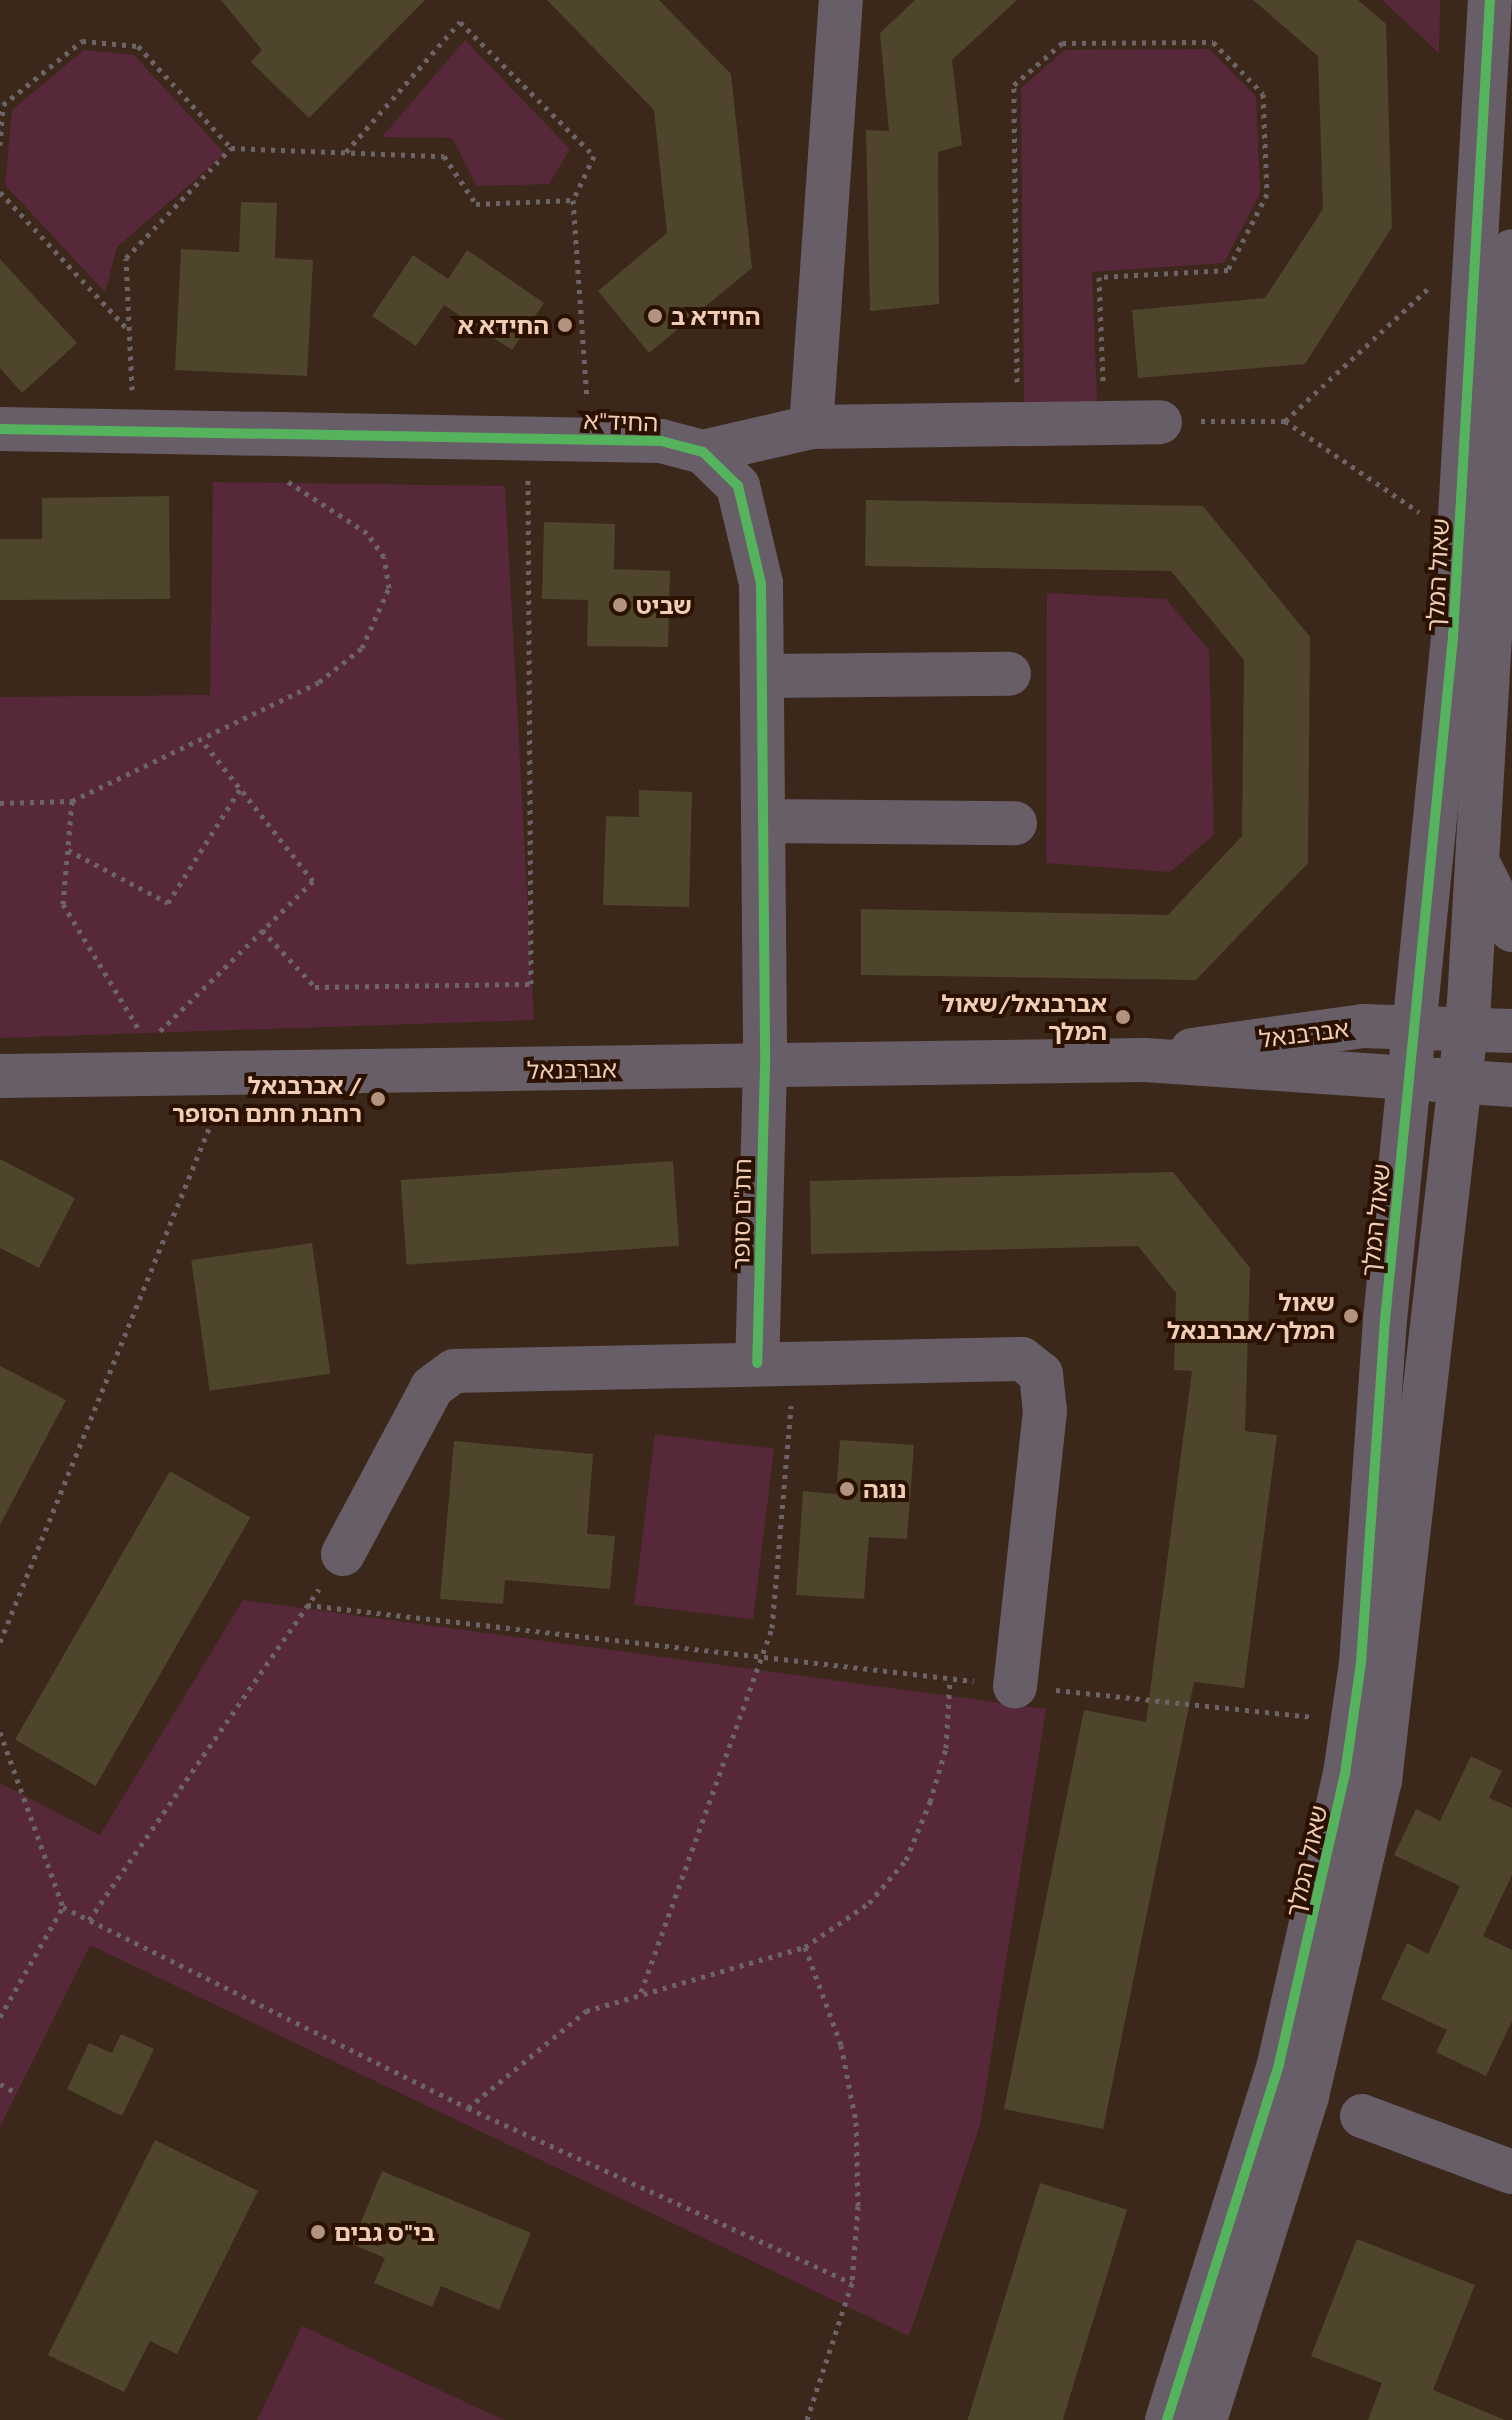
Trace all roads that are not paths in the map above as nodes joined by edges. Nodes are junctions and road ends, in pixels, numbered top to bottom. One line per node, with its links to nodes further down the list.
1 (1490, 0): 3 (street, שאול המלך)
2 (835, 3): 5 (street)
3 (1494, 247): 12 (street, שאול המלך); 14 (street, שאול המלך)
4 (1160, 422): 5 (street, החיד"א)
5 (811, 427): 7 (street, החיד"א)
6 (0, 429): 7 (street, החיד"א)
7 (703, 452): 9 (street, החיד"א)
8 (1009, 674): 9 (street)
9 (762, 676): 10 (street, החיד"א)
10 (763, 821): 11 (street); 18 (street, החיד"א)
11 (1015, 823)
12 (1476, 858): 13 (street); 15 (street, שאול המלך)
13 (1512, 930)
14 (1416, 1027): 15 (street, אברבנאל); 17 (street, אברבנאל); 20 (street, שאול המלך)
15 (1465, 1030): 16 (street, אברבנאל); 21 (street, שאול המלך)
16 (1512, 1031)
17 (1145, 1060): 18 (street, אברבנאל); 20 (street, אברבנאל)
18 (765, 1066): 19 (street, אברבנאל); 23 (street, חת"ם סופר)
19 (0, 1076)
20 (1410, 1080): 21 (street, אברבנאל); 28 (street, שאול המלך)
21 (1460, 1083): 22 (street, אברבנאל); 29 (street, שאול המלך)
22 (1512, 1085)
23 (776, 1362): 24 (street); 25 (street)
24 (343, 1554)
25 (1015, 1686)
26 (1362, 2116): 27 (street)
27 (1512, 2172)
28 (1167, 2420)
29 (1205, 2420)

